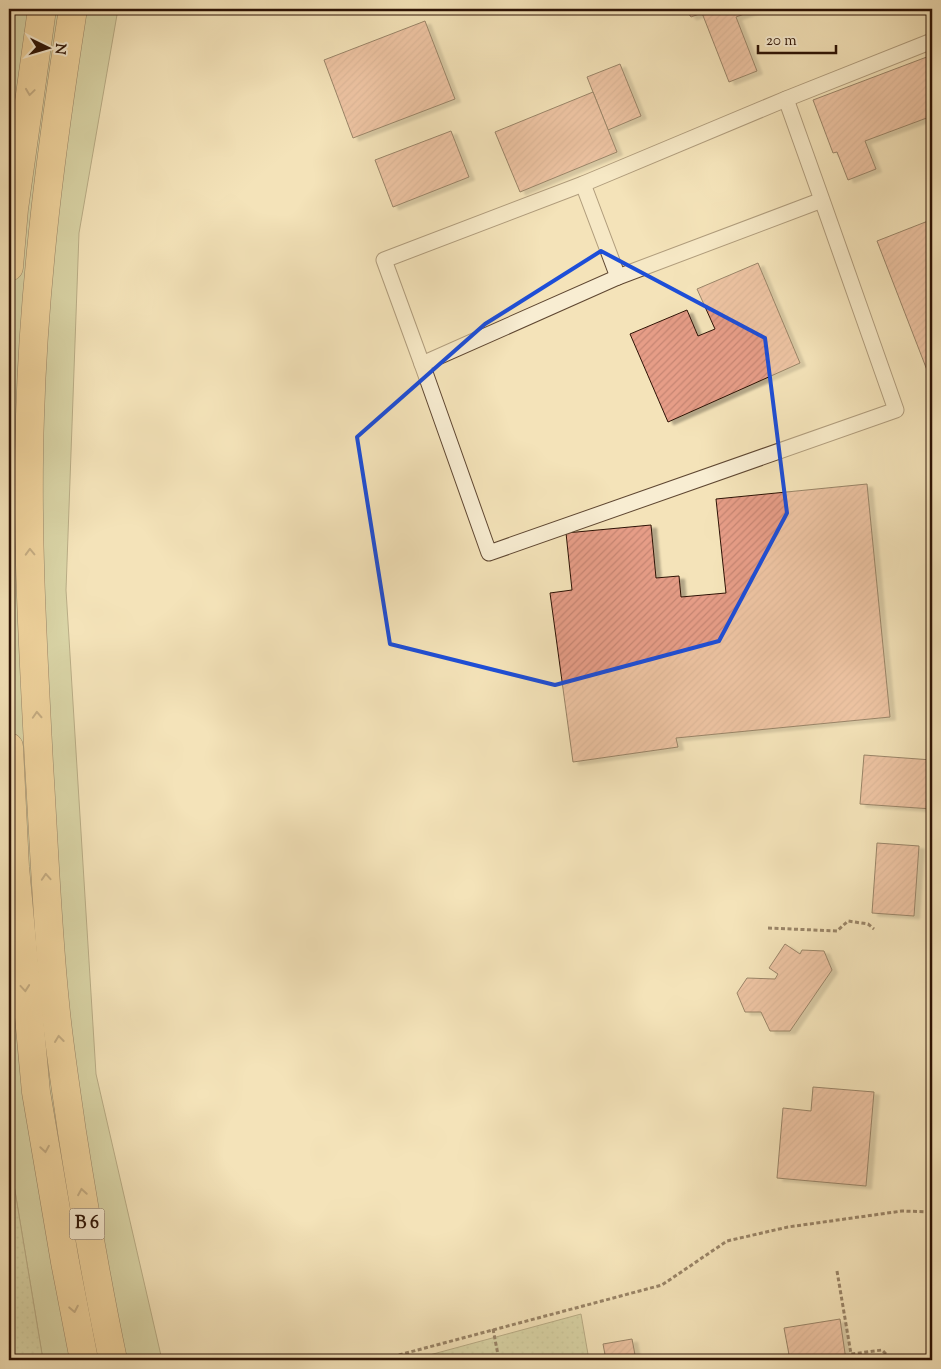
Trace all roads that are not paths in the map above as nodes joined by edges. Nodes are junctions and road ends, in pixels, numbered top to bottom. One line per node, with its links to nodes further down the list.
1 (42, 9): 7 (highway, one-way to 7)
2 (72, 9): 12 (highway, B 6, one-way to 2)
3 (932, 41): 4 (lane)
4 (786, 99): 5 (lane); 6 (lane)
5 (583, 184): 8 (lane); 9 (lane)
6 (822, 200): 8 (lane); 9 (lane)
7 (9, 267)
8 (618, 277): 9 (lane)
9 (422, 364)
10 (9, 747): 11 (highway, B 6, one-way to 11)
11 (84, 1360)
12 (114, 1360)

